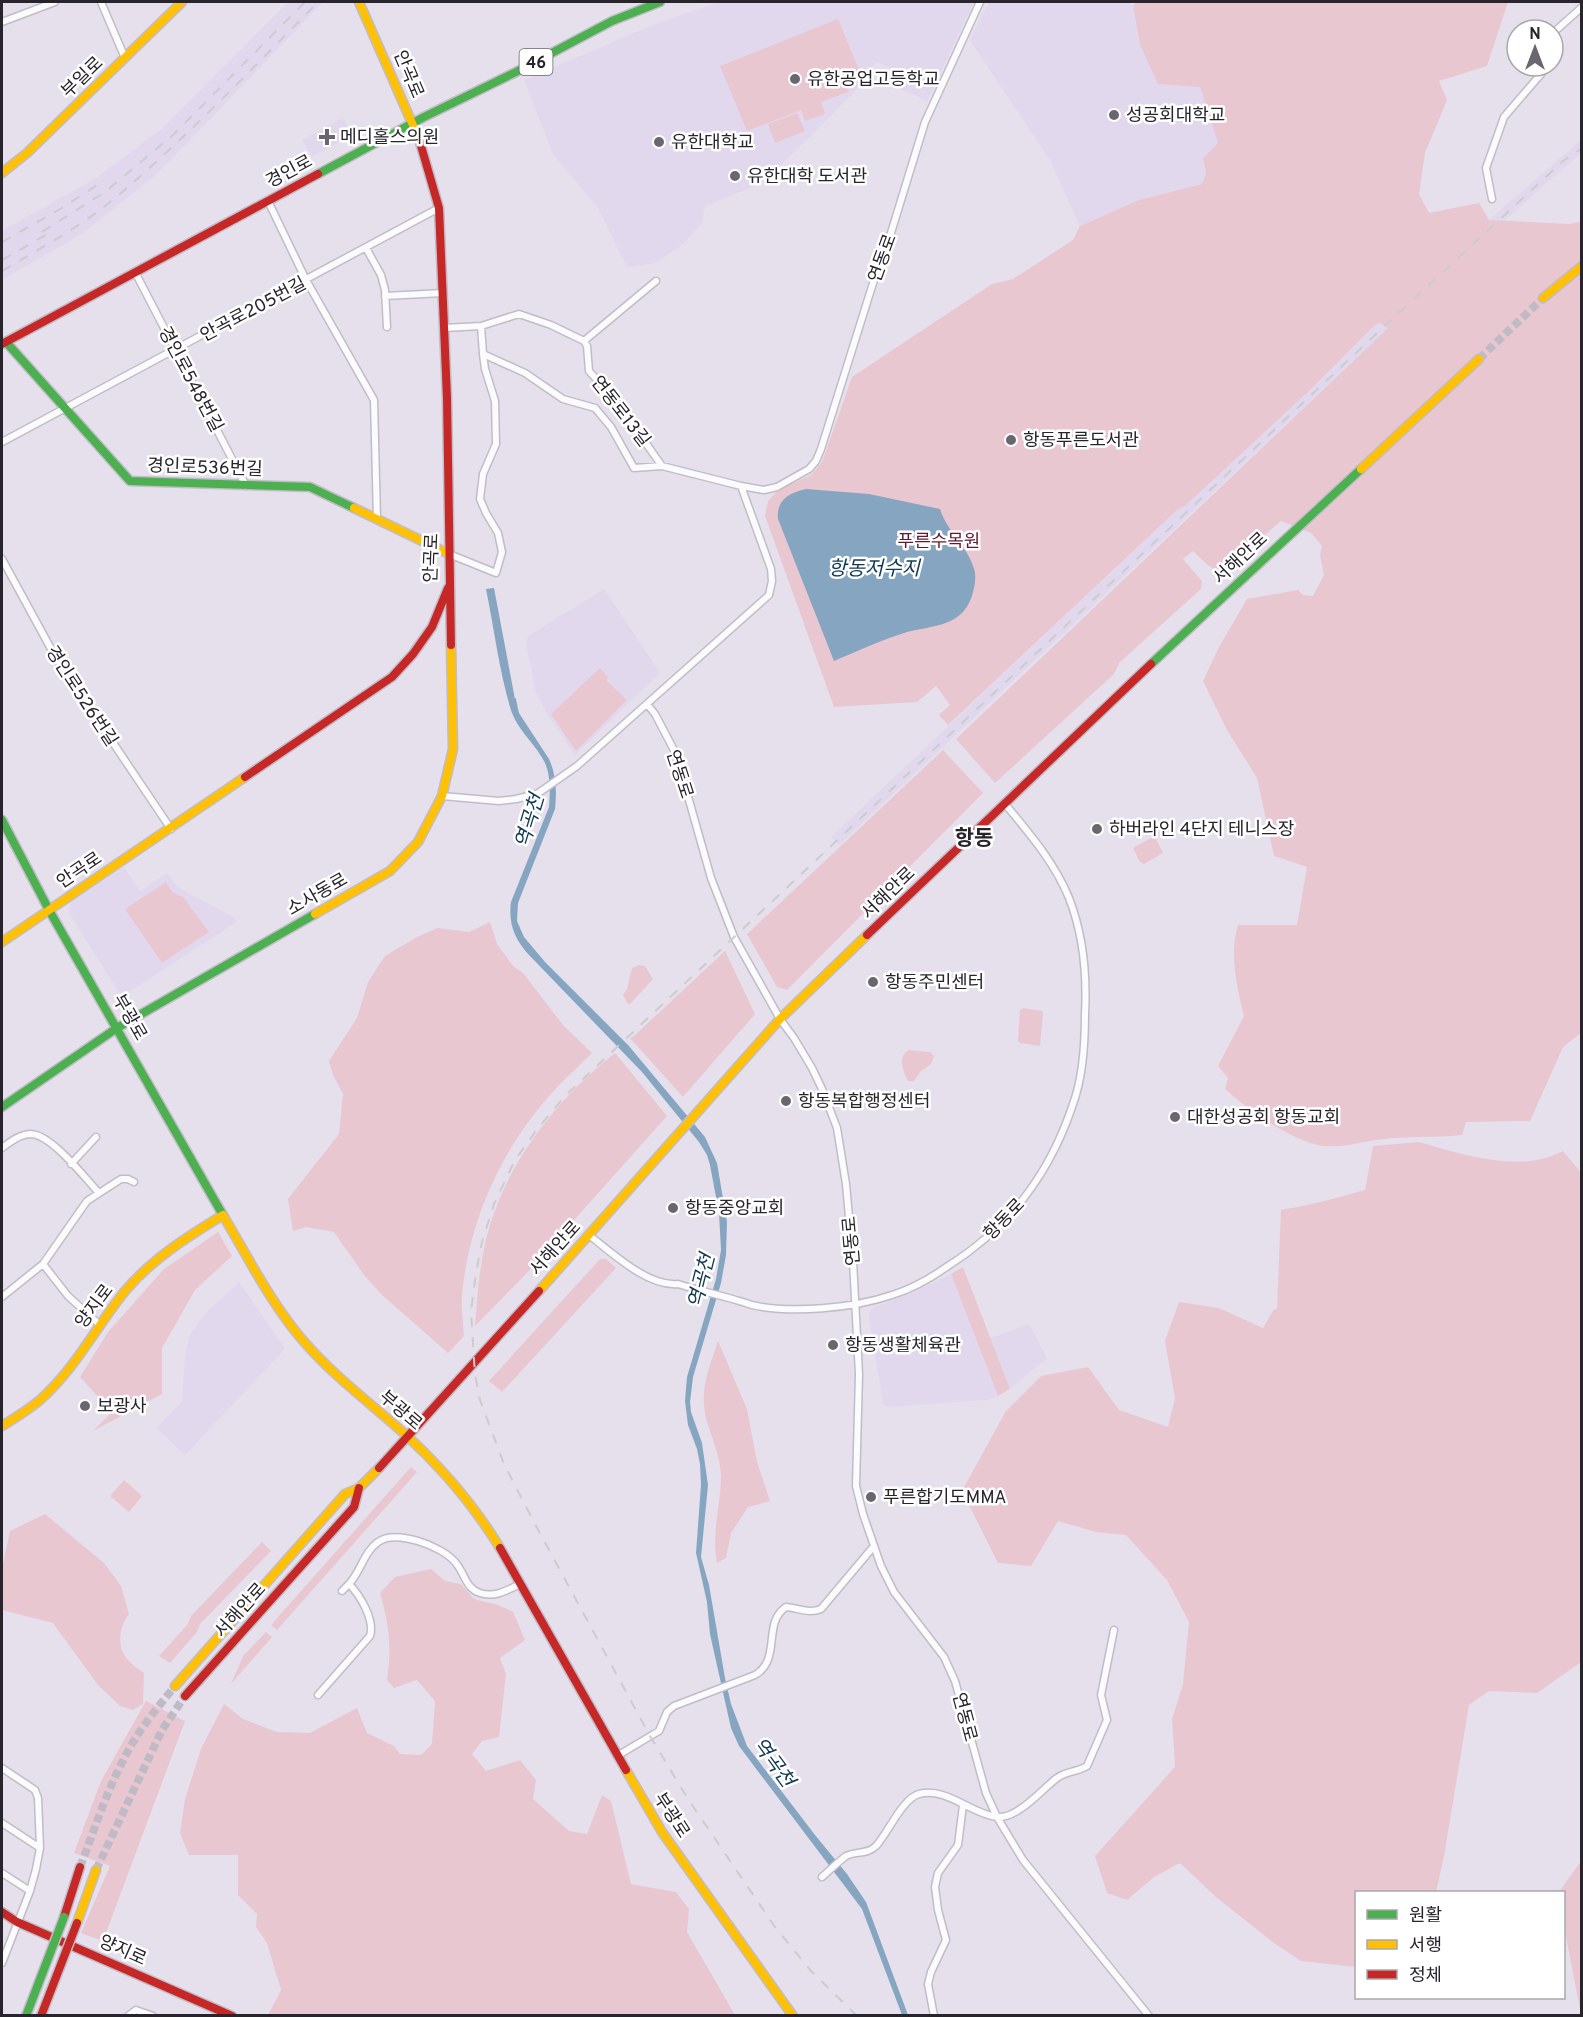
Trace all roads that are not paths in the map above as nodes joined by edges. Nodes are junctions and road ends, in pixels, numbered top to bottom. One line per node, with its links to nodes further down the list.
1 (55, 2): 8 (street)
2 (101, 2): 10 (street)
3 (182, 2): 10 (street, 부일로)
4 (360, 2): 12 (street, 안곡로)
5 (660, 2): 12 (street, 경인로 / 46)
6 (980, 2): 38 (street, 연동로)
7 (1581, 7): 9 (street)
8 (2, 22)
9 (1565, 22)
10 (125, 58): 13 (street, 부일로)
11 (1537, 78): 14 (street)
12 (412, 123): 15 (street, 경인로 / 46); 16 (street, 안곡로)
13 (2, 173)
14 (1492, 199)
15 (268, 201): 19 (street, 경인로 / 46); 20 (street)
16 (439, 208): 17 (street, 안곡로205번길); 22 (street, 안곡로)
17 (366, 248): 20 (street, 안곡로205번길); 23 (street)
18 (1581, 266): 24 (street)
19 (135, 272): 29 (street, 경인로 / 46); 30 (street, 경인로548번길)
20 (306, 280): 30 (street, 안곡로205번길); 39 (street)
21 (656, 281): 28 (street)
22 (443, 293): 23 (street); 27 (street, 안곡로)
23 (385, 296): 26 (street)
24 (1543, 298)
25 (481, 326): 27 (street); 28 (street); 31 (street)
26 (387, 327)
27 (444, 328): 40 (street, 안곡로)
28 (584, 341): 35 (street, 연동로13길)
29 (4, 343): 33 (street, 경인로536번길)
30 (176, 350): 33 (street, 안곡로205번길); 36 (street, 경인로548번길)
31 (483, 354): 35 (street, 연동로13길); 40 (street)
32 (1479, 359): 45 (street, 서해안로)
33 (66, 407): 34 (street, 안곡로205번길); 36 (street, 경인로536번길)
34 (2, 442)
35 (663, 466): 37 (street, 연동로13길)
36 (246, 486): 39 (street, 경인로536번길)
37 (741, 486): 38 (street, 연동로13길); 43 (street)
38 (764, 490)
39 (377, 519): 40 (street, 경인로536번길)
40 (449, 554): 42 (street, 안곡로)
41 (2, 559): 47 (street, 경인로526번길)
42 (450, 584): 44 (street, 소사동로); 47 (street, 안곡로)
43 (647, 704): 44 (street); 50 (street, 연동로)
44 (442, 796): 51 (street, 소사동로)
45 (1005, 804): 50 (street, 서해안로); 62 (street, 항동로)
46 (2, 820): 48 (street, 부광로)
47 (171, 829): 48 (street, 안곡로)
48 (49, 910): 49 (street, 안곡로); 51 (street, 부광로)
49 (2, 942)
50 (780, 1019): 59 (street, 서해안로); 62 (street, 연동로)
51 (117, 1028): 52 (street, 소사동로); 58 (street, 부광로)
52 (2, 1107)
53 (96, 1137): 55 (street)
54 (2, 1148): 55 (street)
55 (71, 1164): 57 (street)
56 (134, 1182): 57 (street)
57 (99, 1193): 60 (street)
58 (223, 1215): 63 (street, 양지로); 65 (street, 부광로)
59 (589, 1235): 62 (street, 항동로); 65 (street, 서해안로)
60 (43, 1264): 61 (street); 63 (street)
61 (2, 1297)
62 (856, 1304): 67 (street, 연동로)
63 (100, 1325): 64 (street, 양지로)
64 (2, 1426)
65 (408, 1437): 66 (street, 서해안로); 69 (street, 부광로)
66 (359, 1488): 72 (street, 서해안로); 74 (street, 서해안로)
67 (874, 1546): 75 (street); 78 (street, 연동로)
68 (350, 1584): 69 (street); 70 (street); 73 (street)
69 (520, 1584): 75 (street, 부광로)
70 (342, 1592)
71 (1114, 1630): 78 (street)
72 (175, 1686)
73 (318, 1695)
74 (185, 1696)
75 (616, 1756): 94 (street, 부광로)
76 (2, 1768): 80 (street)
77 (963, 1805): 78 (street); 84 (street); 95 (street)
78 (997, 1816): 96 (street, 연동로)
79 (2, 1823): 80 (street)
80 (40, 1848): 85 (street)
81 (80, 1867): 89 (street, bridge)
82 (96, 1870): 90 (street, bridge)
83 (2, 1873): 85 (street)
84 (822, 1877)
85 (30, 1891): 87 (street)
86 (2, 1912): 87 (street, 양지로)
87 (17, 1922): 88 (street); 93 (street, 양지로)
88 (2, 1963)
89 (26, 2016)
90 (41, 2016)
91 (128, 2016): 92 (street)
92 (153, 2016)
93 (232, 2016)
94 (793, 2016)
95 (934, 2016)
96 (1149, 2016)

